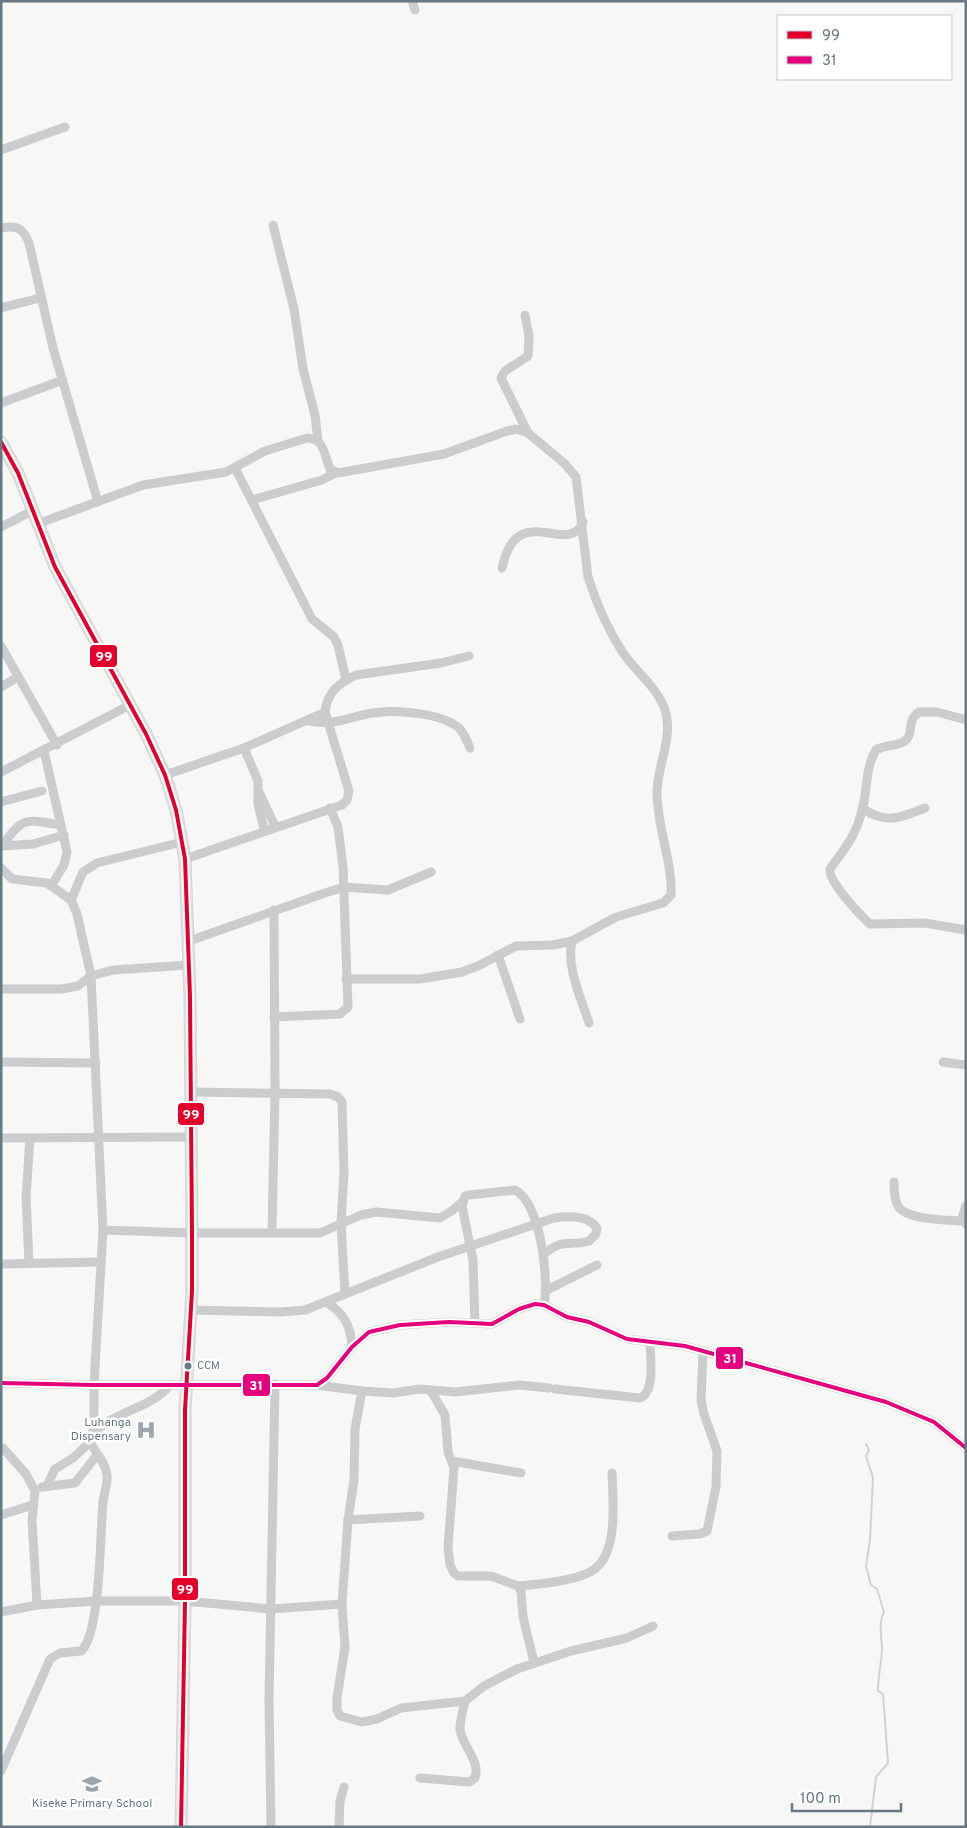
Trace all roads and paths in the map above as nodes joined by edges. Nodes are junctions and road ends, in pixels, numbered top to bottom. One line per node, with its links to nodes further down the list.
1 (65, 127): 2 (street)
2 (1, 150)
3 (273, 225): 11 (street)
4 (1, 228): 5 (street)
5 (40, 298): 6 (street); 8 (street)
6 (1, 308)
7 (525, 315): 10 (street)
8 (63, 380): 9 (street); 16 (street)
9 (1, 403)
10 (528, 433): 14 (street); 18 (street)
11 (318, 441): 13 (street); 14 (street)
12 (1, 442): 17 (main road)
13 (236, 468): 15 (street); 16 (street)
14 (334, 472): 15 (street)
15 (252, 500): 25 (street)
16 (98, 502): 19 (street)
17 (32, 510): 19 (main road); 20 (street)
18 (583, 522): 21 (street); 59 (street)
19 (37, 524): 27 (main road)
20 (1, 527)
21 (502, 568)
22 (1, 646): 24 (street)
23 (469, 656): 25 (street)
24 (18, 677): 26 (street); 32 (street)
25 (346, 680): 28 (street)
26 (1, 687)
27 (130, 705): 32 (street); 37 (main road)
28 (325, 712): 30 (street); 31 (street)
29 (966, 720): 42 (street)
30 (309, 721): 31 (street); 33 (street)
31 (328, 724): 34 (street); 41 (street)
32 (57, 745): 35 (street)
33 (244, 748): 37 (street); 39 (street)
34 (470, 748)
35 (44, 751): 36 (street); 44 (street)
36 (1, 772)
37 (165, 774): 48 (main road)
38 (42, 791): 40 (street)
39 (259, 792): 45 (street); 46 (street)
40 (1, 802)
41 (330, 808): 45 (street); 54 (street)
42 (862, 808): 43 (street); 57 (street)
43 (925, 808)
44 (61, 825): 47 (street); 49 (street)
45 (274, 826): 46 (street)
46 (264, 830): 50 (street)
47 (64, 835): 49 (street); 53 (street)
48 (182, 842): 50 (main road); 55 (street)
49 (2, 846)
50 (185, 858): 58 (main road)
51 (1, 868): 53 (street)
52 (431, 872): 54 (street)
53 (52, 886): 55 (street)
54 (344, 887): 56 (street); 63 (street)
55 (71, 900): 62 (street)
56 (274, 910): 58 (street); 65 (street)
57 (966, 930)
58 (189, 941): 61 (main road)
59 (572, 941): 60 (street); 67 (street)
60 (498, 954): 63 (street); 66 (street)
61 (189, 965): 62 (street); 72 (main road)
62 (91, 976): 64 (street); 70 (street)
63 (346, 979): 65 (street)
64 (4, 989)
65 (274, 1017): 73 (street)
66 (520, 1019)
67 (589, 1023)
68 (1, 1062): 70 (street)
69 (943, 1062): 71 (street)
70 (96, 1063): 77 (street)
71 (966, 1065)
72 (191, 1092): 73 (street); 74 (main road)
73 (275, 1092): 82 (street); 85 (street)
74 (191, 1137): 77 (street); 86 (main road)
75 (1, 1138): 76 (street)
76 (30, 1138): 77 (street); 90 (street)
77 (100, 1138): 84 (street)
78 (894, 1182): 81 (street)
79 (463, 1201): 82 (street); 83 (street); 87 (street)
80 (966, 1206): 81 (street)
81 (964, 1222)
82 (341, 1223): 85 (street); 94 (street)
83 (536, 1224): 87 (street); 88 (street); 88 (street)
84 (103, 1230): 86 (street); 89 (street)
85 (272, 1231): 86 (street)
86 (192, 1233): 97 (main road)
87 (470, 1245): 94 (street); 98 (street)
88 (543, 1255): 93 (street)
89 (102, 1262): 90 (street); 107 (street)
90 (29, 1263): 91 (street)
91 (1, 1264)
92 (597, 1265): 93 (street)
93 (547, 1290): 96 (street)
94 (345, 1294): 95 (street)
95 (326, 1302): 97 (street); 100 (street)
96 (544, 1305): 98 (street); 99 (street)
97 (190, 1310): 105 (main road)
98 (475, 1323): 100 (street)
99 (650, 1342): 101 (street); 109 (street)
100 (352, 1347): 106 (street)
101 (703, 1351): 111 (street); 123 (street)
102 (1, 1383): 107 (street)
103 (275, 1384): 105 (street); 106 (street); 129 (street)
104 (170, 1385): 105 (street); 107 (street); 110 (street)
105 (186, 1385): 125 (main road)
106 (316, 1385): 108 (street)
107 (94, 1386): 110 (street)
108 (362, 1391): 109 (street); 122 (street)
109 (430, 1391): 114 (street)
110 (91, 1438): 113 (street); 117 (street)
111 (965, 1443)
112 (3, 1448): 118 (street)
113 (97, 1455): 117 (street); 126 (street)
114 (452, 1461): 116 (street); 124 (street)
115 (612, 1473): 124 (street)
116 (521, 1474)
117 (47, 1486): 118 (street)
118 (35, 1491): 119 (street)
119 (33, 1505): 120 (street); 128 (street)
120 (1, 1515)
121 (420, 1516): 122 (street)
122 (348, 1520): 127 (street)
123 (672, 1536)
124 (518, 1586): 132 (street)
125 (185, 1601): 126 (street); 129 (street); 137 (main road)
126 (96, 1602): 128 (street); 134 (street)
127 (342, 1604): 129 (street); 133 (street)
128 (37, 1605): 130 (street)
129 (271, 1609): 138 (street)
130 (1, 1612)
131 (653, 1626): 132 (street)
132 (534, 1662): 133 (street)
133 (465, 1702): 135 (street)
134 (1, 1771)
135 (420, 1778)
136 (344, 1787): 139 (street)
137 (181, 1827)
138 (271, 1827)
139 (339, 1827)

